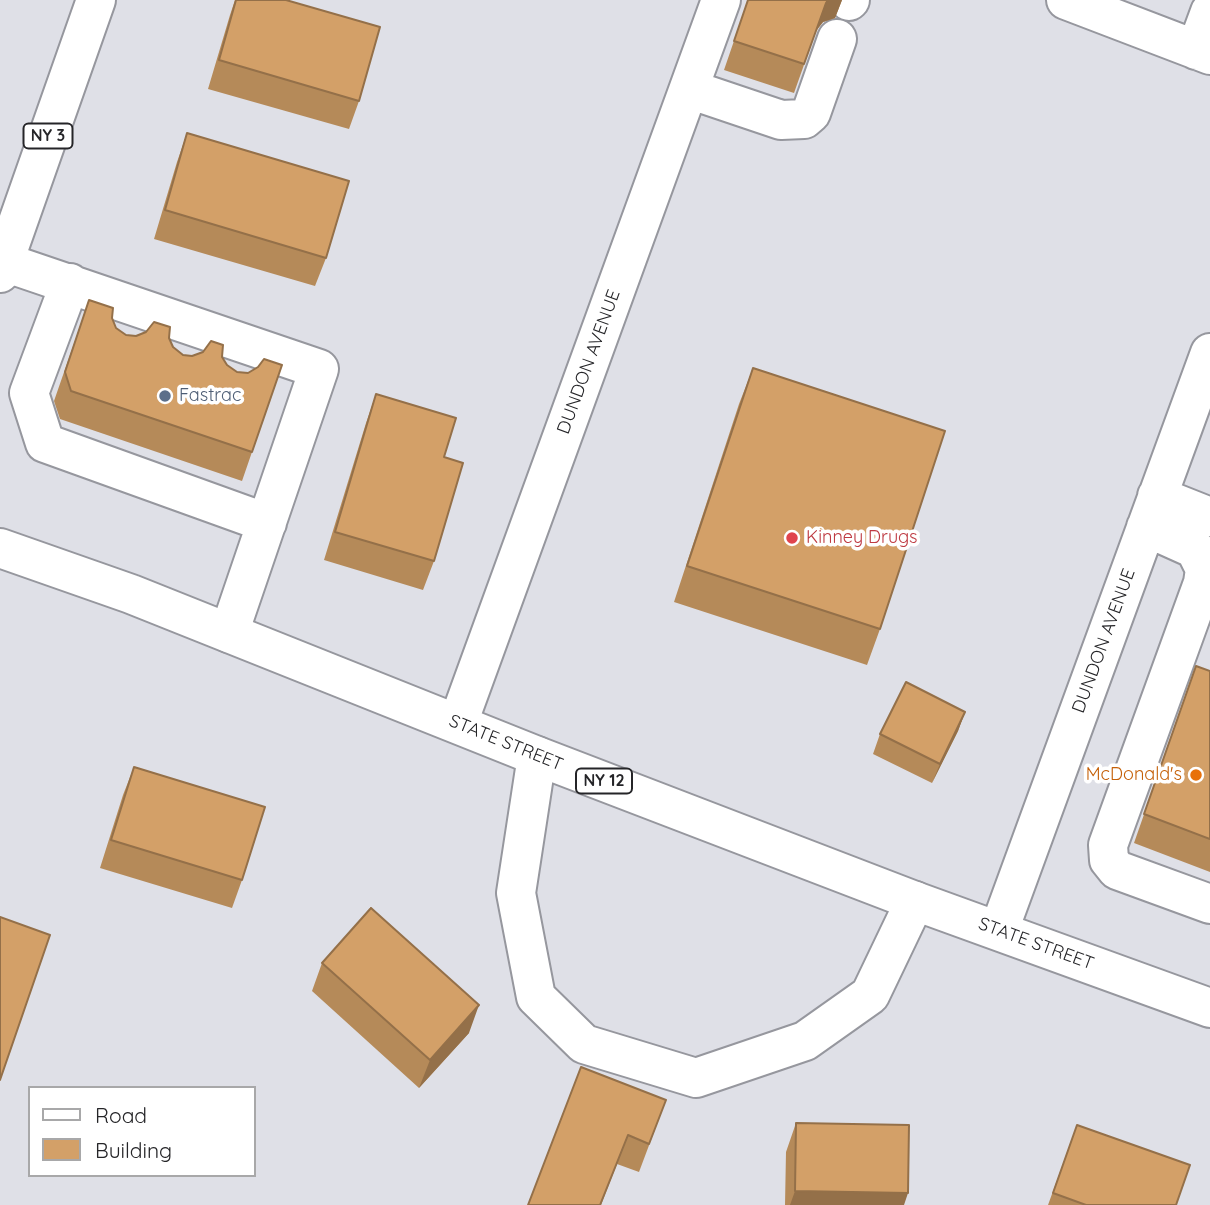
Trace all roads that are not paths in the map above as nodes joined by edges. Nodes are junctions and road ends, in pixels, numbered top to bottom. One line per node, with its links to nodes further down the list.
1 (96, 0): 8 (main road, NY 3)
2 (717, 1): 7 (main road, DUNDON AVENUE)
3 (1088, 4): 6 (main road)
4 (1210, 12): 6 (main road)
5 (837, 39): 7 (main road)
6 (1203, 53)
7 (689, 89): 23 (main road, DUNDON AVENUE)
8 (2, 267): 9 (main road)
9 (69, 283): 10 (main road); 19 (main road)
10 (136, 307): 11 (main road); 12 (main road)
11 (195, 327): 13 (main road); 15 (main road)
12 (123, 343)
13 (245, 344): 16 (main road); 19 (main road)
14 (1210, 353): 17 (main road, DUNDON AVENUE)
15 (180, 363)
16 (233, 380)
17 (1152, 512): 18 (main road); 21 (main road); 27 (main road, DUNDON AVENUE)
18 (1210, 517)
19 (267, 523): 22 (main road)
20 (0, 548): 22 (main road, STATE STREET / NY 12)
21 (1201, 614): 26 (main road)
22 (229, 633): 23 (main road, STATE STREET / NY 12)
23 (458, 723): 24 (main road, STATE STREET / NY 12)
24 (537, 756): 25 (main road, STATE STREET / NY 12); 25 (main road)
25 (915, 901): 27 (main road, STATE STREET / NY 12)
26 (1210, 904)
27 (999, 930): 28 (main road, STATE STREET / NY 12)
28 (1210, 1009)

